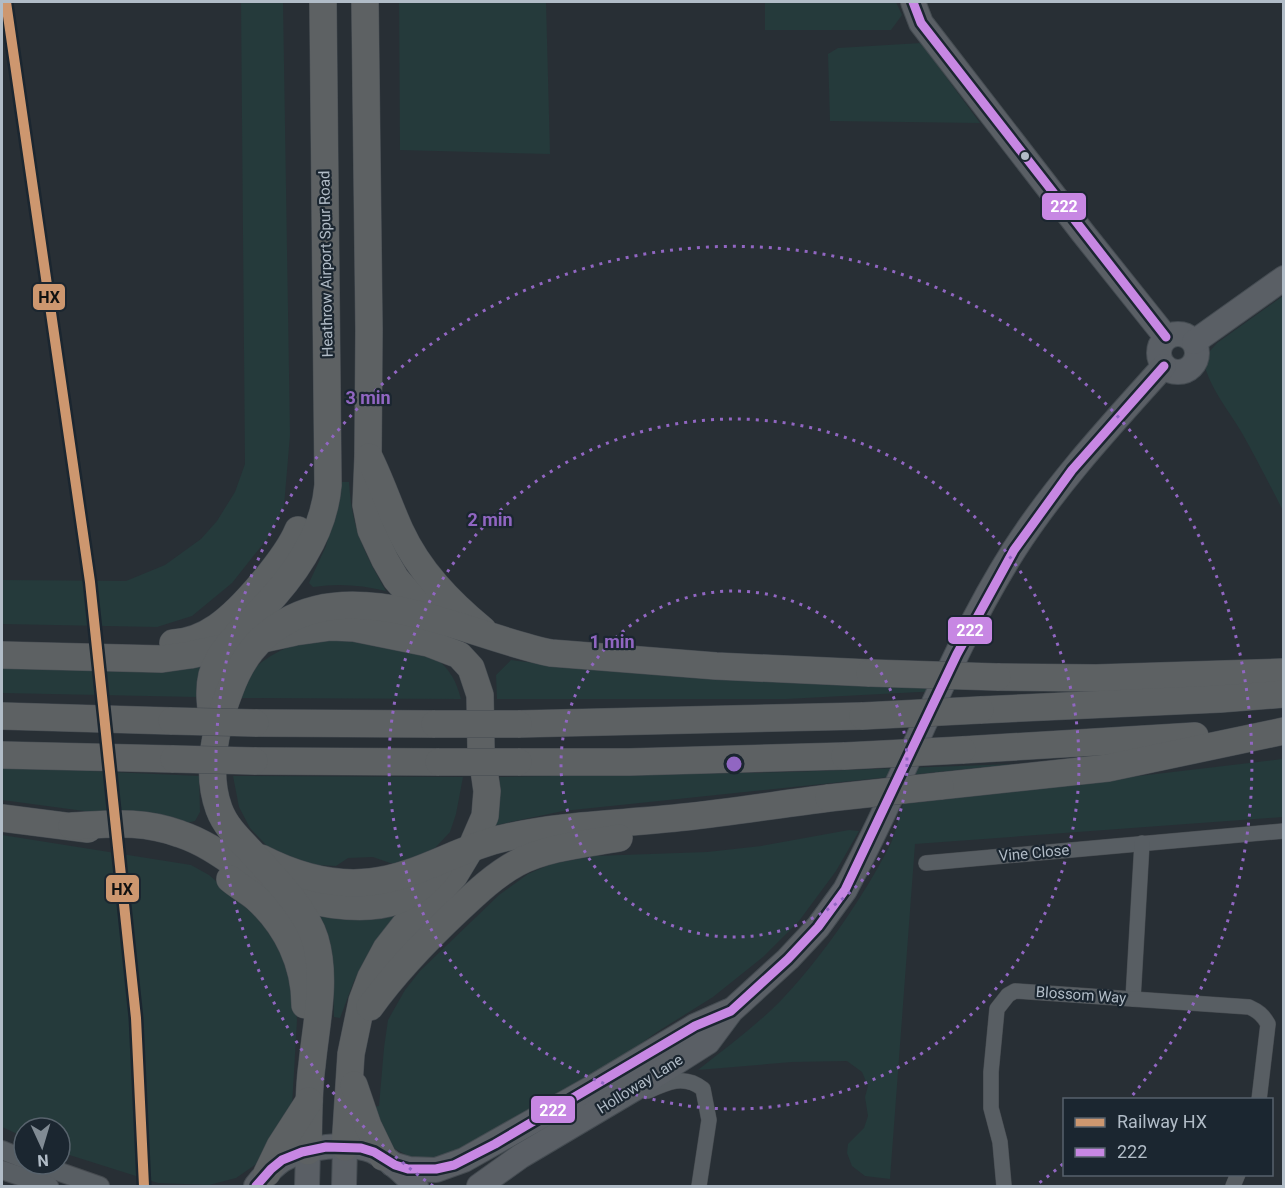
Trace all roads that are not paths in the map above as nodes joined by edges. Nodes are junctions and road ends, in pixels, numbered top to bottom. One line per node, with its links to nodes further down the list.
1 (323, 2): 8 (highway, Heathrow Airport Spur Road)
2 (365, 2): 9 (highway)
3 (913, 2): 5 (main road)
4 (1284, 278): 6 (main road)
5 (1166, 337): 6 (main road); 7 (main road)
6 (1194, 342): 7 (main road)
7 (1164, 366): 33 (main road, Holloway Lane)
8 (327, 367): 13 (highway, Heathrow Airport Spur Road); 15 (highway)
9 (369, 456): 10 (highway); 11 (highway)
10 (431, 619): 11 (highway); 12 (highway); 16 (highway)
11 (494, 639): 17 (highway, bridge)
12 (259, 640): 13 (highway); 16 (highway); 21 (highway)
13 (227, 647): 15 (highway); 21 (highway, Heathrow Airport Spur Road)
14 (2, 655): 15 (highway)
15 (79, 655)
16 (459, 655): 28 (highway)
17 (1284, 672)
18 (1284, 694): 19 (highway, bridge)
19 (2, 716)
20 (1284, 731): 22 (highway, bridge); 23 (highway, bridge)
21 (215, 742): 29 (highway)
22 (2, 755)
23 (683, 817): 28 (highway); 34 (highway)
24 (2, 818): 25 (highway)
25 (72, 826): 31 (highway); 35 (highway)
26 (1284, 831): 27 (street, Vine Close)
27 (1142, 843): 30 (street, Vine Close); 32 (street)
28 (460, 851): 29 (highway); 31 (highway); 34 (highway)
29 (254, 855): 31 (highway)
30 (926, 862)
31 (287, 894): 35 (highway)
32 (1133, 999): 37 (street, Blossom Way); 53 (street, Blossom Way)
33 (731, 1011): 39 (main road, Holloway Lane); 42 (main road, Holloway Lane)
34 (356, 1027): 36 (highway)
35 (312, 1066): 38 (highway)
36 (350, 1066): 40 (highway); 42 (highway)
37 (1259, 1098)
38 (309, 1100): 41 (highway); 45 (highway)
39 (577, 1122): 51 (main road, Holloway Lane); 52 (street)
40 (345, 1147): 41 (main road); 42 (main road); 49 (main road)
41 (308, 1150): 45 (main road); 48 (main road)
42 (388, 1161): 50 (main road)
43 (2, 1170): 46 (street)
44 (71, 1176): 47 (street)
45 (259, 1183)
46 (49, 1186)
47 (100, 1186)
48 (307, 1186)
49 (344, 1186)
50 (416, 1186)
51 (479, 1186)
52 (699, 1186)
53 (1004, 1186)

